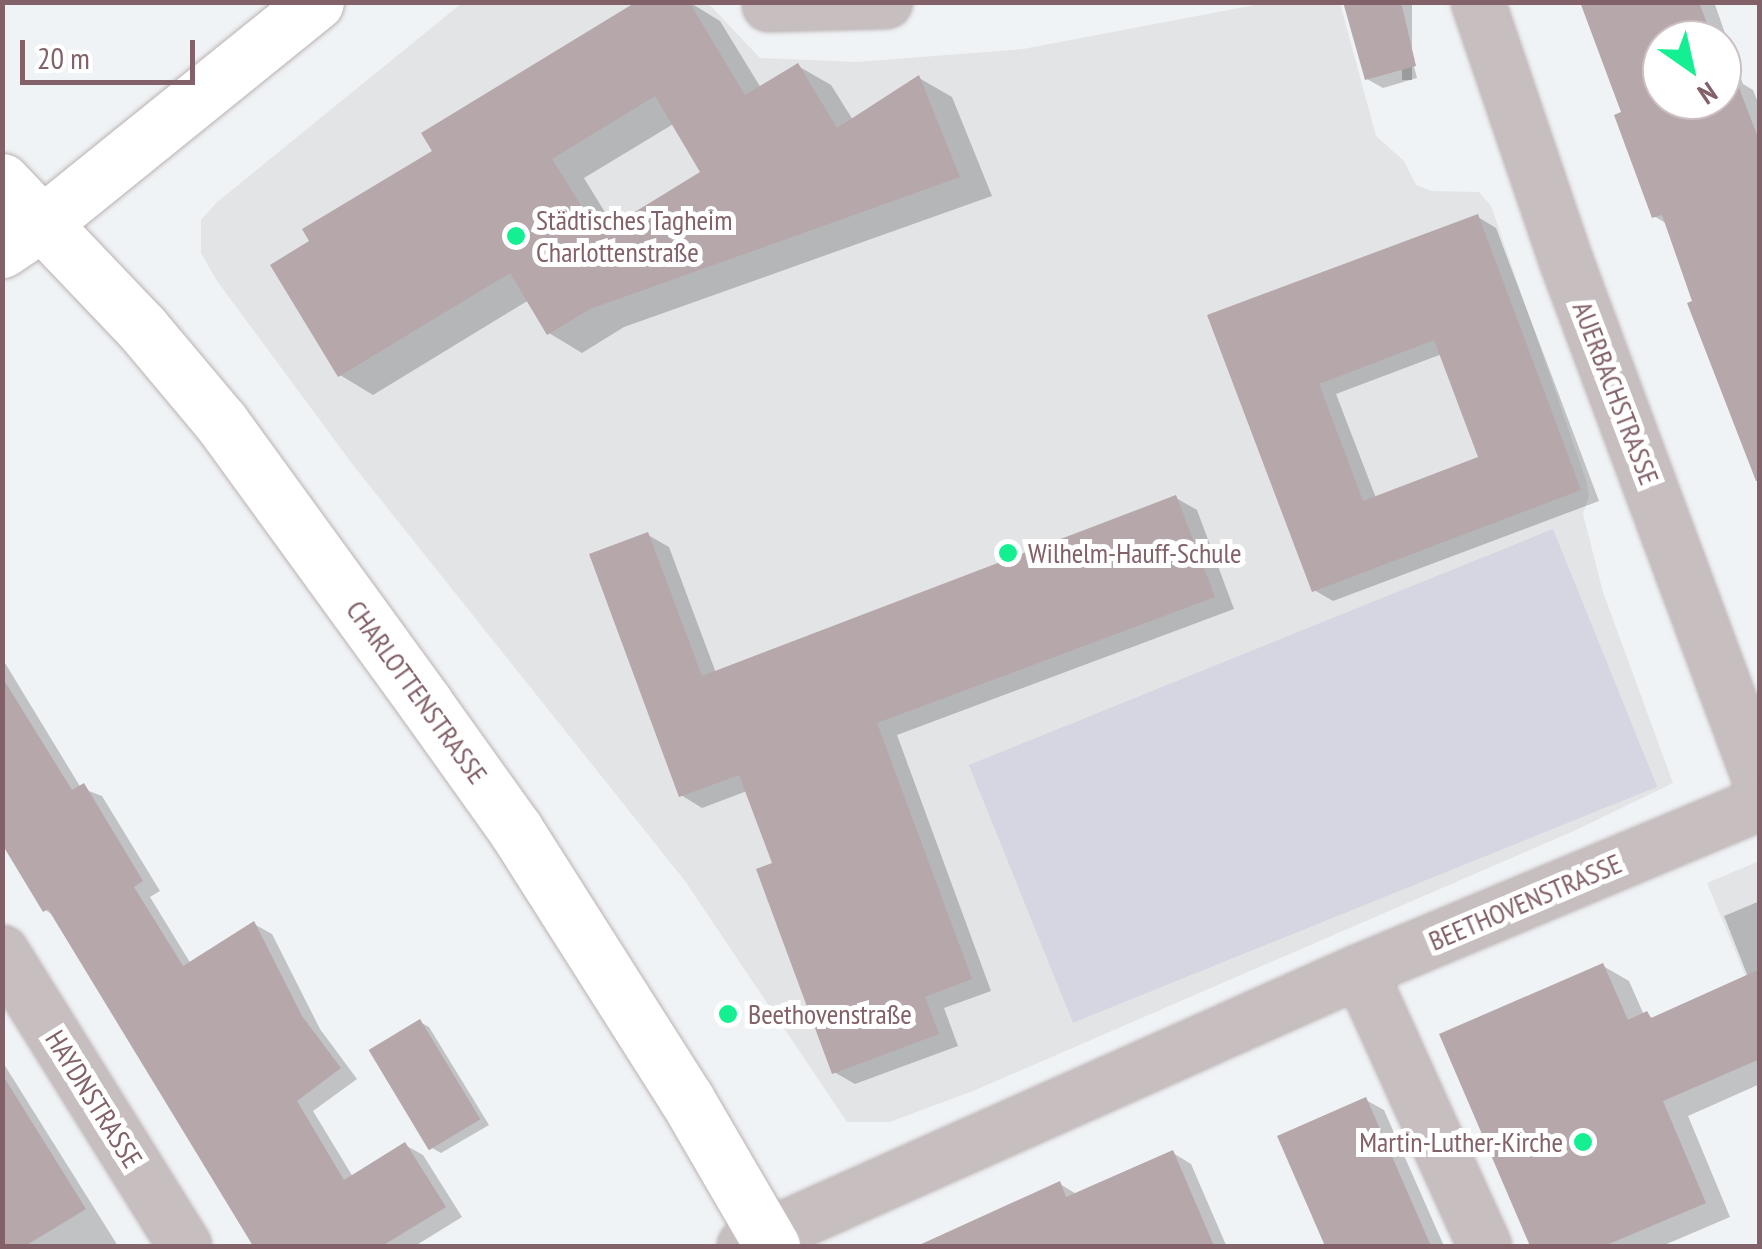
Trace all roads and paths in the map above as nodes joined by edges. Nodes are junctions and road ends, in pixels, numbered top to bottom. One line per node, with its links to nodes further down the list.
1 (316, 2): 6 (main road)
2 (886, 2): 4 (street)
3 (1478, 2): 7 (street, AUERBACHSTRASSE)
4 (770, 5)
5 (2, 180): 6 (main road, CHARLOTTENSTRASSE)
6 (24, 236): 11 (main road, CHARLOTTENSTRASSE)
7 (1760, 780)
8 (1760, 804): 10 (street, BEETHOVENSTRASSE)
9 (2, 952): 12 (street, HAYDNSTRASSE)
10 (1360, 972): 11 (street, BEETHOVENSTRASSE); 13 (street)
11 (760, 1243)
12 (185, 1246)
13 (1485, 1246)

